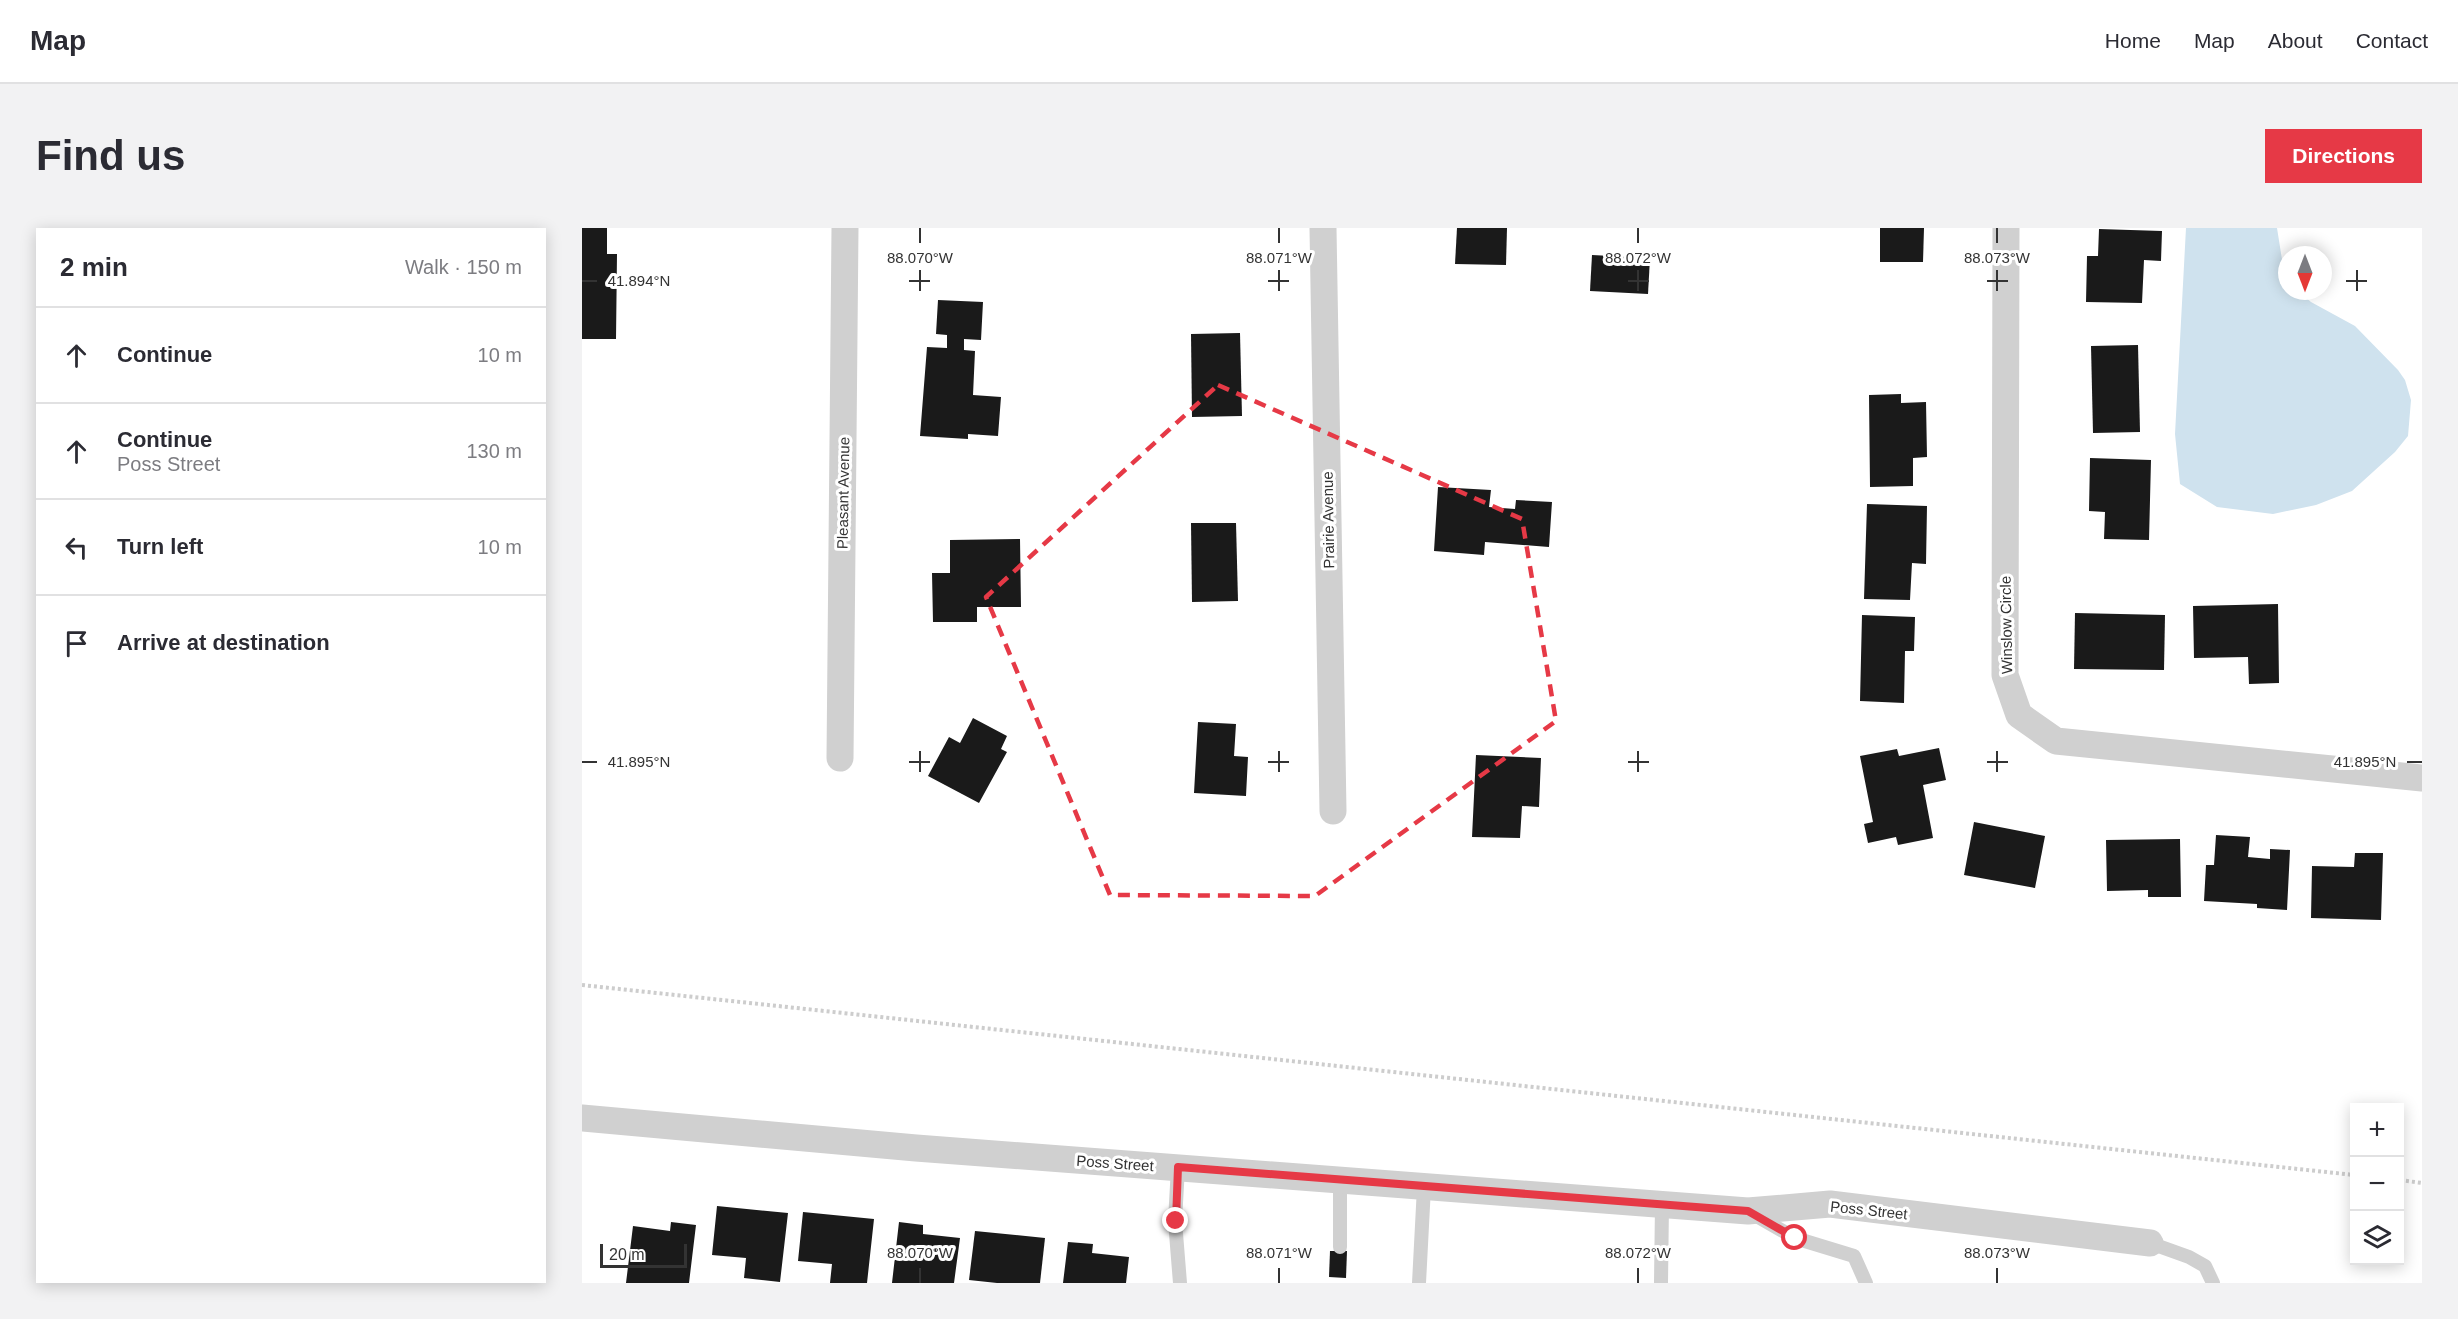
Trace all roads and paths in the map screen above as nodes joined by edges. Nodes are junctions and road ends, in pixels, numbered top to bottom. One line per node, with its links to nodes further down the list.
1 (845, 228): 4 (street, Pleasant Avenue)
2 (1323, 228): 6 (street, Prairie Avenue)
3 (2006, 228): 5 (street, Winslow Circle)
4 (840, 758)
5 (2422, 778)
6 (1333, 811)
7 (582, 985): 10 (path)
8 (582, 1118): 9 (street, Poss Street)
9 (1178, 1167): 11 (street, Poss Street); 19 (lane)
10 (2350, 1174)
11 (1340, 1180): 14 (street, Poss Street); 18 (lane)
12 (2404, 1181): 13 (path)
13 (2422, 1183)
14 (1424, 1186): 15 (street, Poss Street); 20 (lane)
15 (1662, 1204): 16 (street, Poss Street); 21 (lane)
16 (1748, 1211): 17 (street, Poss Street); 22 (lane)
17 (2150, 1243): 23 (lane)
18 (1340, 1247)
19 (1179, 1283)
20 (1419, 1283)
21 (1661, 1283)
22 (1866, 1283)
23 (2213, 1283)

